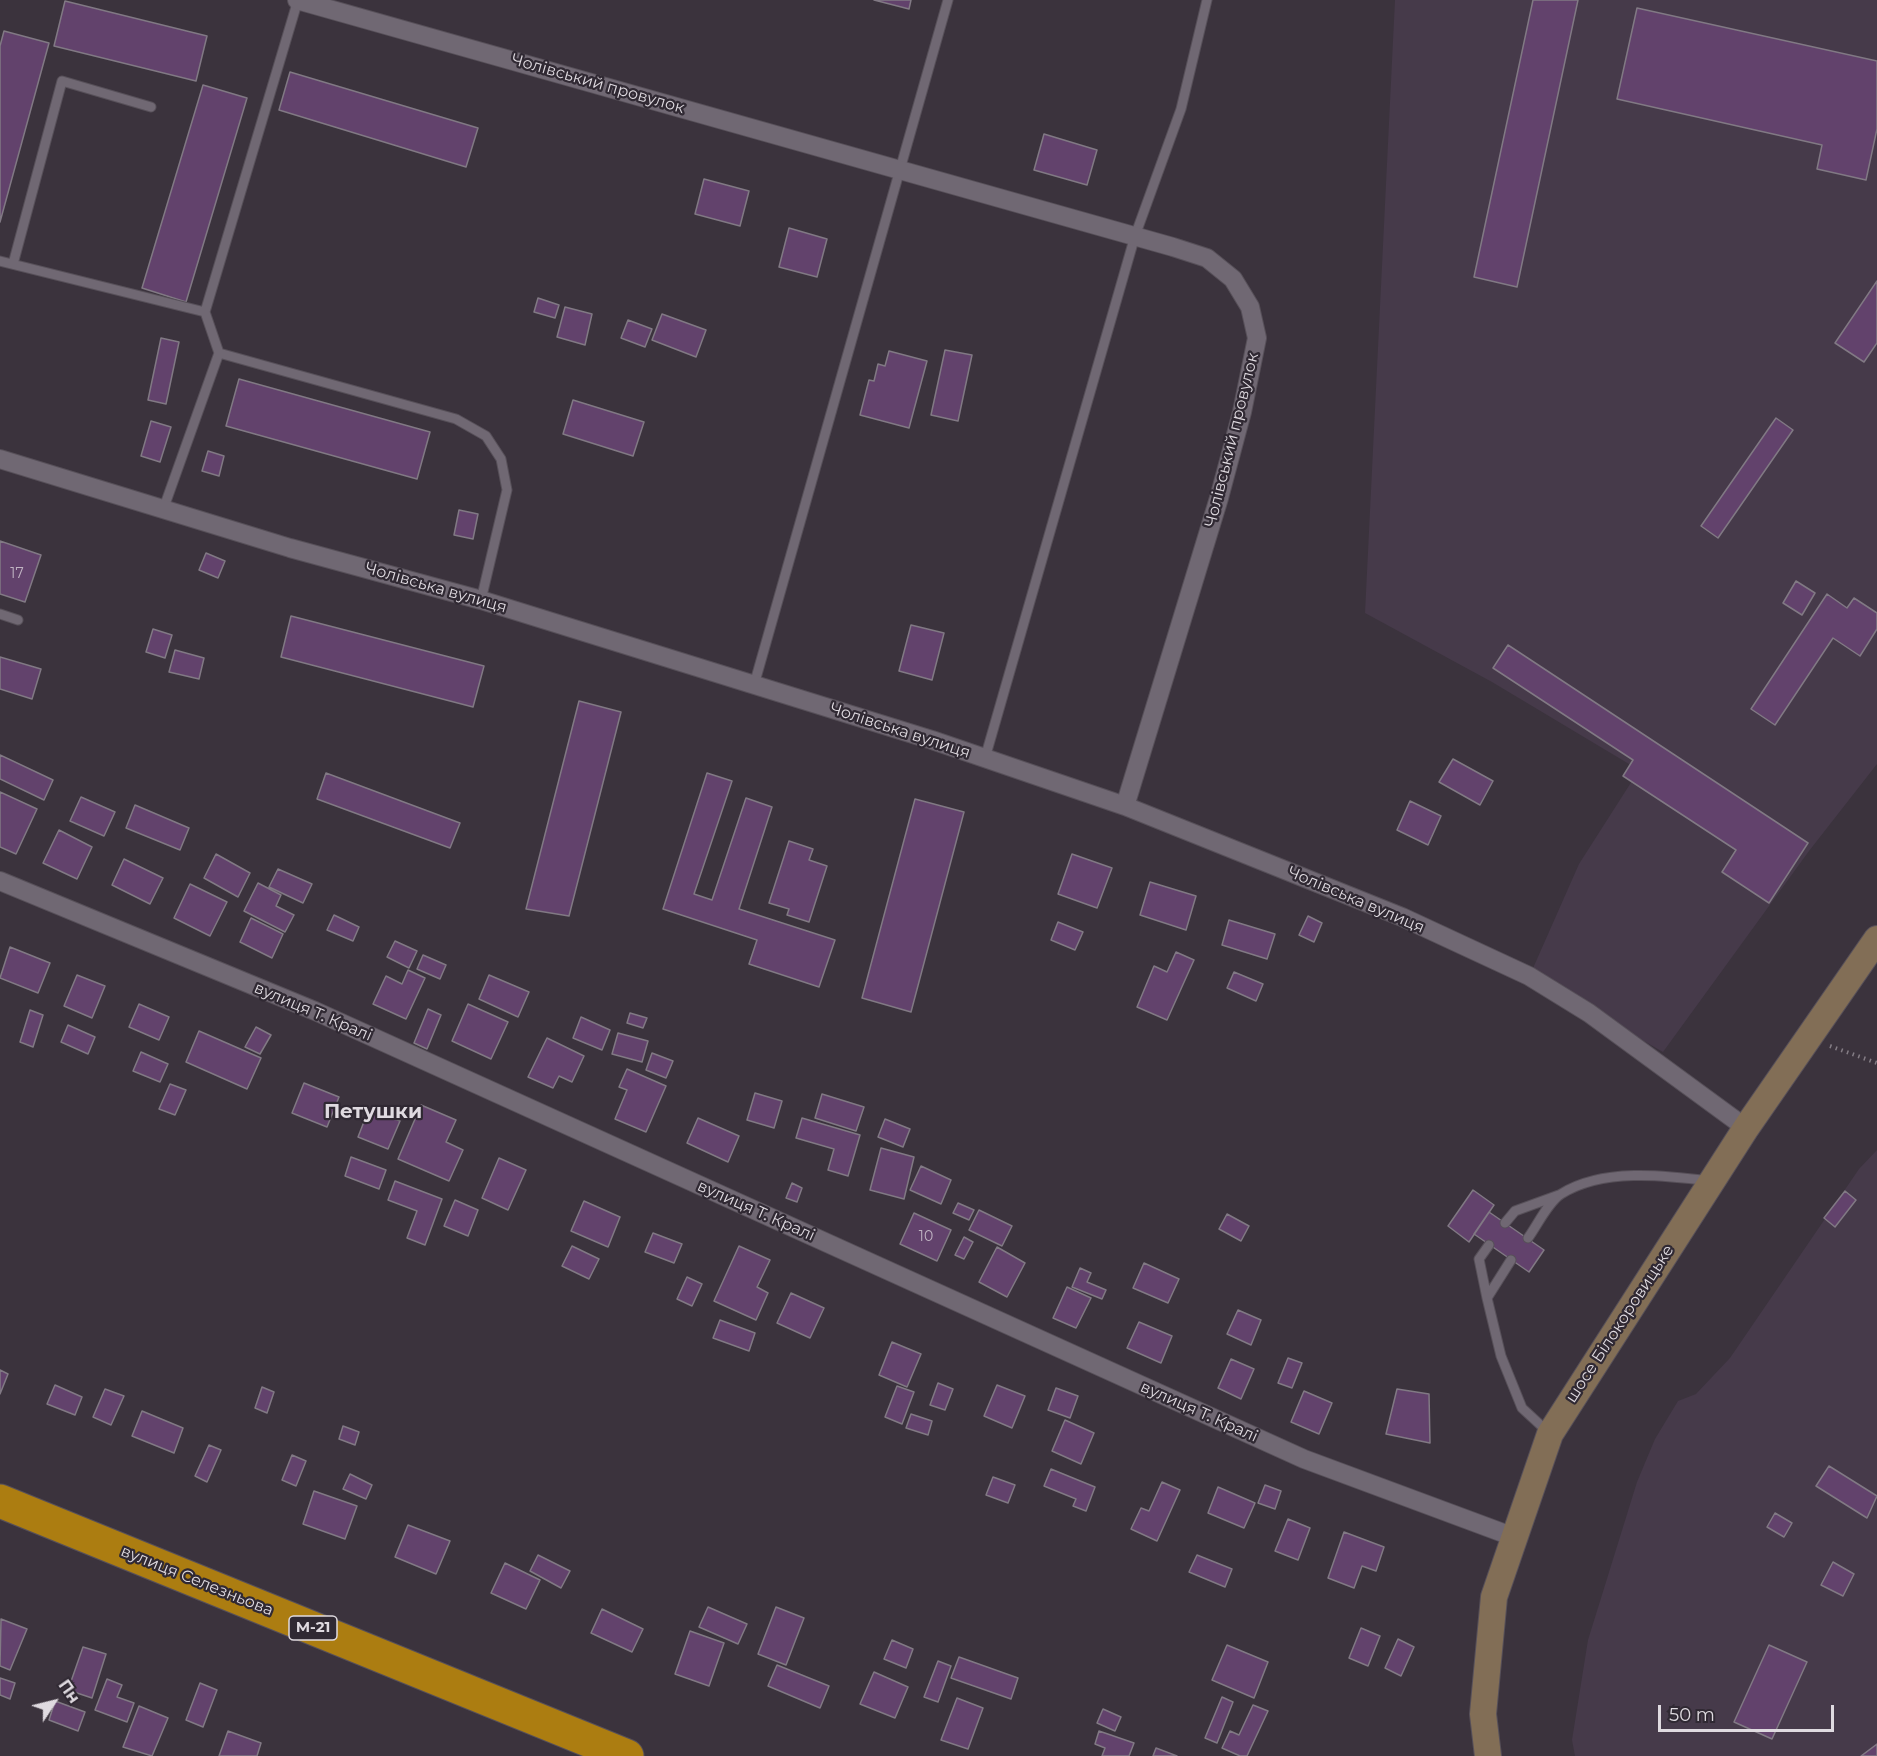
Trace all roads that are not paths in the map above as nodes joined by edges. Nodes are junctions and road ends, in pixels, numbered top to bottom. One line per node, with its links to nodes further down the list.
1 (298, 0): 5 (street, Чолівський провулок); 9 (lane)
2 (948, 0): 5 (lane)
3 (1207, 0): 6 (lane)
4 (151, 107): 8 (lane)
5 (898, 168): 6 (street, Чолівський провулок); 16 (lane)
6 (1135, 236): 17 (lane); 18 (street, Чолівський провулок)
7 (0, 261): 8 (lane)
8 (13, 264): 9 (lane)
9 (205, 312): 10 (lane)
10 (219, 353): 12 (lane); 13 (lane)
11 (0, 459): 12 (street, Чолівська вулиця)
12 (162, 510): 13 (street, Чолівська вулиця)
13 (481, 600): 16 (street, Чолівська вулиця)
14 (0, 614): 15 (lane)
15 (18, 620)
16 (754, 685): 17 (street, Чолівська вулиця)
17 (985, 758): 18 (street, Чолівська вулиця)
18 (1125, 806): 21 (street, Чолівська вулиця)
19 (0, 881): 31 (street, вулиця Т. Кралі)
20 (1877, 939): 21 (main road, шосе Білокоровицьке)
21 (1746, 1128): 22 (main road, шосе Білокоровицьке)
22 (1712, 1182): 23 (lane); 29 (main road, шосе Білокоровицьке)
23 (1559, 1195): 24 (lane); 25 (lane)
24 (1505, 1223)
25 (1528, 1238)
26 (1489, 1245): 28 (lane)
27 (1511, 1260): 28 (lane)
28 (1487, 1298): 29 (lane)
29 (1550, 1434): 31 (main road, шосе Білокоровицьке)
30 (0, 1501): 32 (highway, вулиця Селезньова / М-21)
31 (1514, 1538): 33 (main road, шосе Білокоровицьке)
32 (627, 1756)
33 (1488, 1756)

